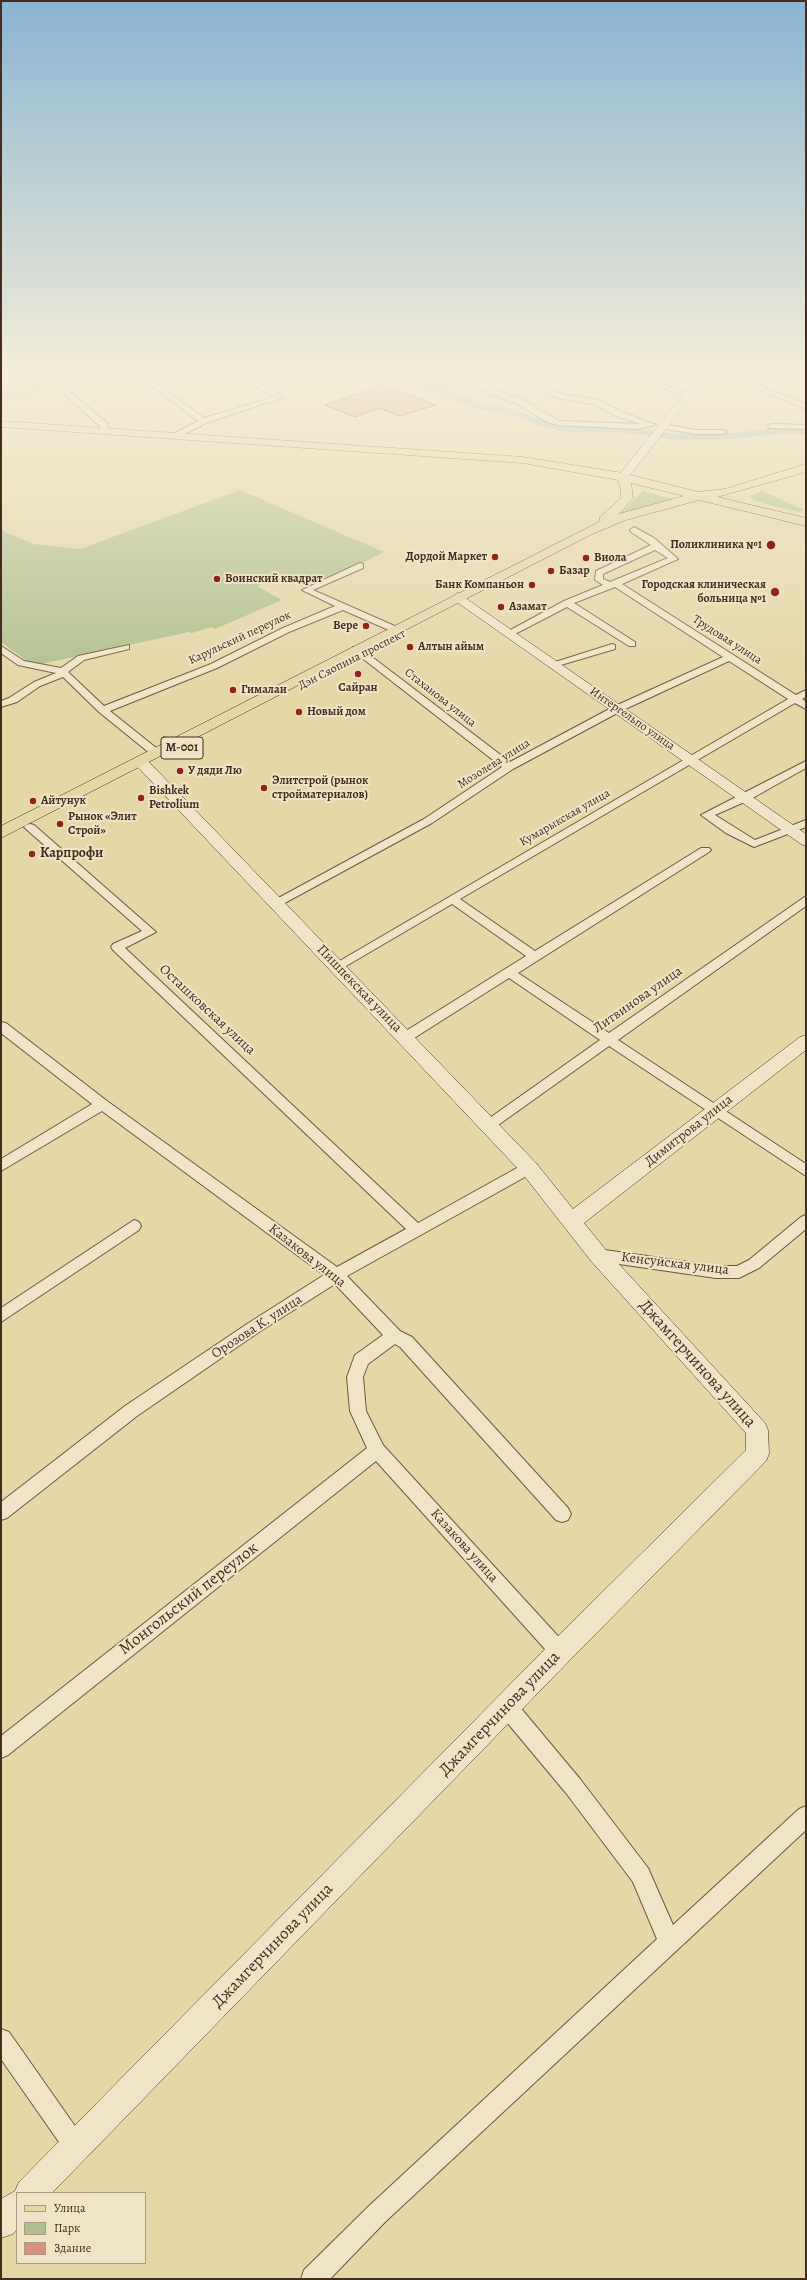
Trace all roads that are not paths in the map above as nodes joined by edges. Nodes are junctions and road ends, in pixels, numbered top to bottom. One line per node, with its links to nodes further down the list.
1 (623, 478): 11 (main road)
2 (625, 478): 6 (main road)
3 (772, 478): 4 (main road)
4 (753, 484): 5 (main road); 8 (main road)
5 (726, 492): 6 (main road); 7 (main road, Дэн Сяопина проспект)
6 (698, 496): 7 (main road); 11 (main road, Дэн Сяопина проспект / M-001)
7 (711, 499): 8 (main road); 15 (main road, Дэн Сяопина проспект / M-001)
8 (778, 514): 9 (main road)
9 (806, 522)
10 (634, 530): 12 (street)
11 (588, 531): 15 (main road, Дэн Сяопина проспект / M-001)
12 (656, 546): 14 (street); 14 (street)
13 (360, 566): 17 (street)
14 (612, 584): 16 (street); 25 (street, Трудовая улица)
15 (462, 600): 18 (main road, Дэн Сяопина проспект / M-001); 19 (street, Интергельпо улица); 24 (main road, Дэн Сяопина проспект / M-001)
16 (567, 603): 19 (street); 20 (street)
17 (344, 606): 18 (street); 33 (street, Карульский переулок)
18 (394, 629): 24 (main road, Дэн Сяопина проспект / M-001)
19 (510, 633): 26 (street, Интергельпо улица)
20 (632, 644)
21 (126, 647): 27 (street)
22 (612, 647): 26 (street)
23 (1, 649): 27 (street)
24 (359, 651): 34 (main road, Дэн Сяопина проспект / M-001); 36 (main road, Дэн Сяопина проспект / M-001); 38 (street, Стаханова улица)
25 (730, 657): 29 (street, Трудовая улица); 32 (street, Мозолева улица)
26 (554, 664): 32 (street, Интергельпо улица)
27 (64, 672): 30 (street); 33 (street)
28 (806, 693): 29 (street, Кумарыкская улица)
29 (795, 699): 31 (street, Трудовая улица); 35 (street, Кумарыкская улица)
30 (1, 704)
31 (806, 706)
32 (617, 709): 35 (street, Интергельпо улица); 38 (street, Мозолева улица)
33 (102, 710): 34 (street)
34 (156, 753): 36 (main road, Дэн Сяопина проспект / M-001)
35 (690, 760): 39 (street, Интергельпо улица); 47 (street, Кумарыкская улица)
36 (143, 764): 41 (main road, Дэн Сяопина проспект / M-001); 43 (main road, Дэн Сяопина проспект / M-001); 49 (street, Пишпекская улица)
37 (806, 764): 39 (street)
38 (509, 767): 49 (street, Мозолева улица)
39 (745, 798): 42 (street, Интергельпо улица); 42 (street)
40 (806, 823): 42 (street)
41 (30, 827): 45 (main road, Дэн Сяопина проспект / M-001); 66 (street, Осташковская улица)
42 (790, 830): 44 (street, Интергельпо улица)
43 (1, 833)
44 (806, 841)
45 (1, 843)
46 (704, 850): 50 (street)
47 (452, 899): 50 (street); 51 (street, Кумарыкская улица)
48 (806, 900): 55 (street, Литвинова улица)
49 (276, 902): 51 (street, Пишпекская улица)
50 (534, 956): 52 (street)
51 (337, 966): 54 (street, Пишпекская улица)
52 (508, 972): 54 (street); 55 (street)
53 (1, 1026): 57 (street, Казакова улица)
54 (406, 1037): 59 (street, Пишпекская улица)
55 (609, 1040): 58 (street); 59 (street, Литвинова улица)
56 (806, 1041): 58 (street, Димитрова улица)
57 (102, 1104): 60 (street); 68 (street, Казакова улица)
58 (716, 1111): 62 (street); 64 (street, Димитрова улица)
59 (489, 1125): 61 (street, Пишпекская улица)
60 (1, 1166)
61 (529, 1168): 64 (street, Пишпекская улица); 66 (street, Орозова К. улица)
62 (806, 1171)
63 (806, 1220): 67 (street, Кенсуйская улица)
64 (572, 1221): 67 (street, Джамгерчинова улица)
65 (134, 1226): 69 (street)
66 (417, 1231): 68 (street, Орозова К. улица)
67 (598, 1255): 74 (street, Джамгерчинова улица)
68 (336, 1275): 70 (street, Казакова улица); 72 (street, Орозова К. улица)
69 (1, 1316)
70 (394, 1336): 71 (street, Казакова улица); 73 (street)
71 (377, 1450): 74 (street, Казакова улица); 76 (street, Монгольский переулок)
72 (1, 1512)
73 (562, 1514)
74 (560, 1652): 75 (street, Джамгерчинова улица)
75 (507, 1707): 78 (street); 80 (street, Джамгерчинова улица)
76 (1, 1748)
77 (806, 1816): 78 (street)
78 (670, 1942): 84 (street)
79 (1, 2040): 80 (street)
80 (76, 2147): 81 (street, Джамгерчинова улица)
81 (31, 2192)
82 (16, 2207): 83 (street)
83 (1, 2222)
84 (313, 2279)

